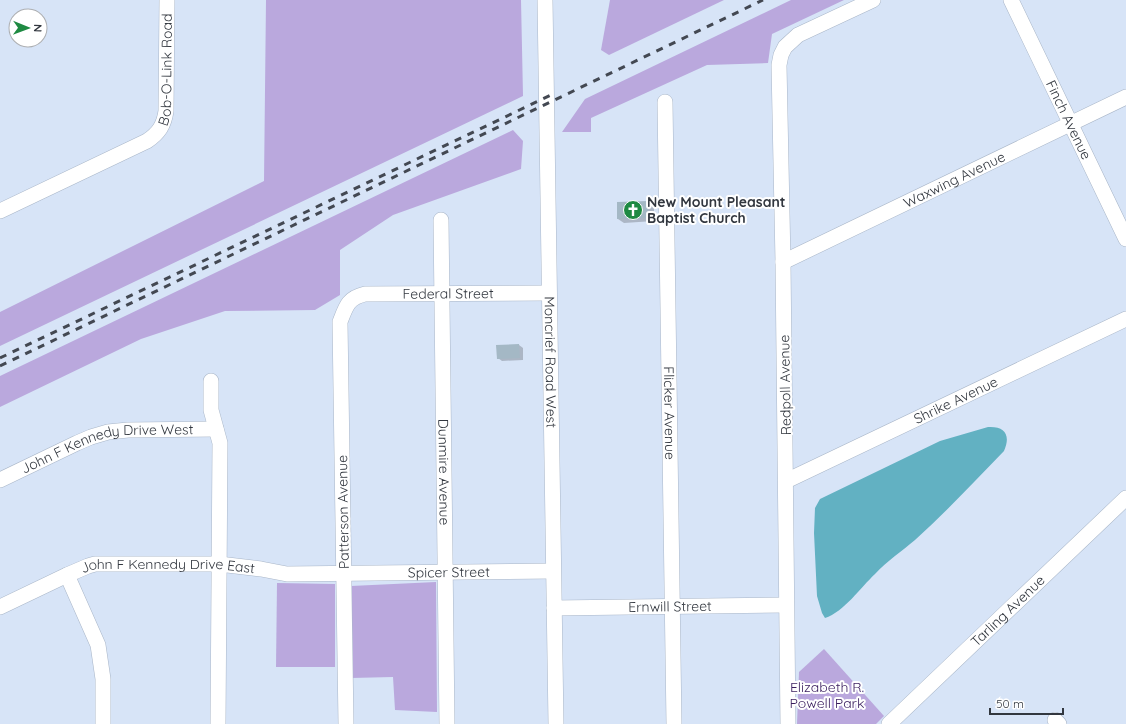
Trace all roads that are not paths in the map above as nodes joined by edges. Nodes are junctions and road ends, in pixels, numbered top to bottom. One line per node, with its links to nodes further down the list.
1 (167, 0): 8 (street, Bob-O-Link Road)
2 (545, 0): 13 (street, Moncrief Road West)
3 (873, 0): 11 (street, Redpoll Avenue)
4 (1011, 0): 7 (street, Finch Avenue)
5 (1126, 97): 7 (street, Waxwing Avenue)
6 (665, 102): 28 (street, Flicker Avenue)
7 (1070, 124): 10 (street, Finch Avenue); 11 (street, Waxwing Avenue)
8 (0, 211)
9 (441, 220): 12 (street, Dunmire Avenue)
10 (1126, 239)
11 (783, 262): 19 (street, Redpoll Avenue)
12 (442, 293): 13 (street, Federal Street); 14 (street, Federal Street); 23 (street, Dunmire Avenue)
13 (549, 293): 22 (street, Moncrief Road West)
14 (349, 302): 24 (street, Patterson Avenue)
15 (1126, 319): 19 (street, Shrike Avenue)
16 (211, 381): 17 (street)
17 (216, 429): 18 (street, John F Kennedy Drive West); 21 (street)
18 (0, 480)
19 (786, 481): 26 (street, Redpoll Avenue)
20 (1126, 498): 37 (street, Tarling Avenue)
21 (219, 564): 24 (street, John F Kennedy Drive East); 25 (street, John F Kennedy Drive East); 31 (street)
22 (553, 571): 23 (street, Spicer Street); 29 (street, Moncrief Road West)
23 (445, 573): 24 (street, Spicer Street); 33 (street, Dunmire Avenue)
24 (344, 574): 32 (street, Patterson Avenue)
25 (67, 575): 27 (street, John F Kennedy Drive East); 30 (street)
26 (786, 605): 28 (street, Ernwill Street); 36 (street, Redpoll Avenue)
27 (0, 607)
28 (672, 607): 29 (street, Ernwill Street); 35 (street, Flicker Avenue)
29 (554, 608): 34 (street, Moncrief Road West)
30 (103, 724)
31 (218, 724)
32 (346, 724)
33 (448, 724)
34 (556, 724)
35 (674, 724)
36 (788, 724)
37 (889, 724)

